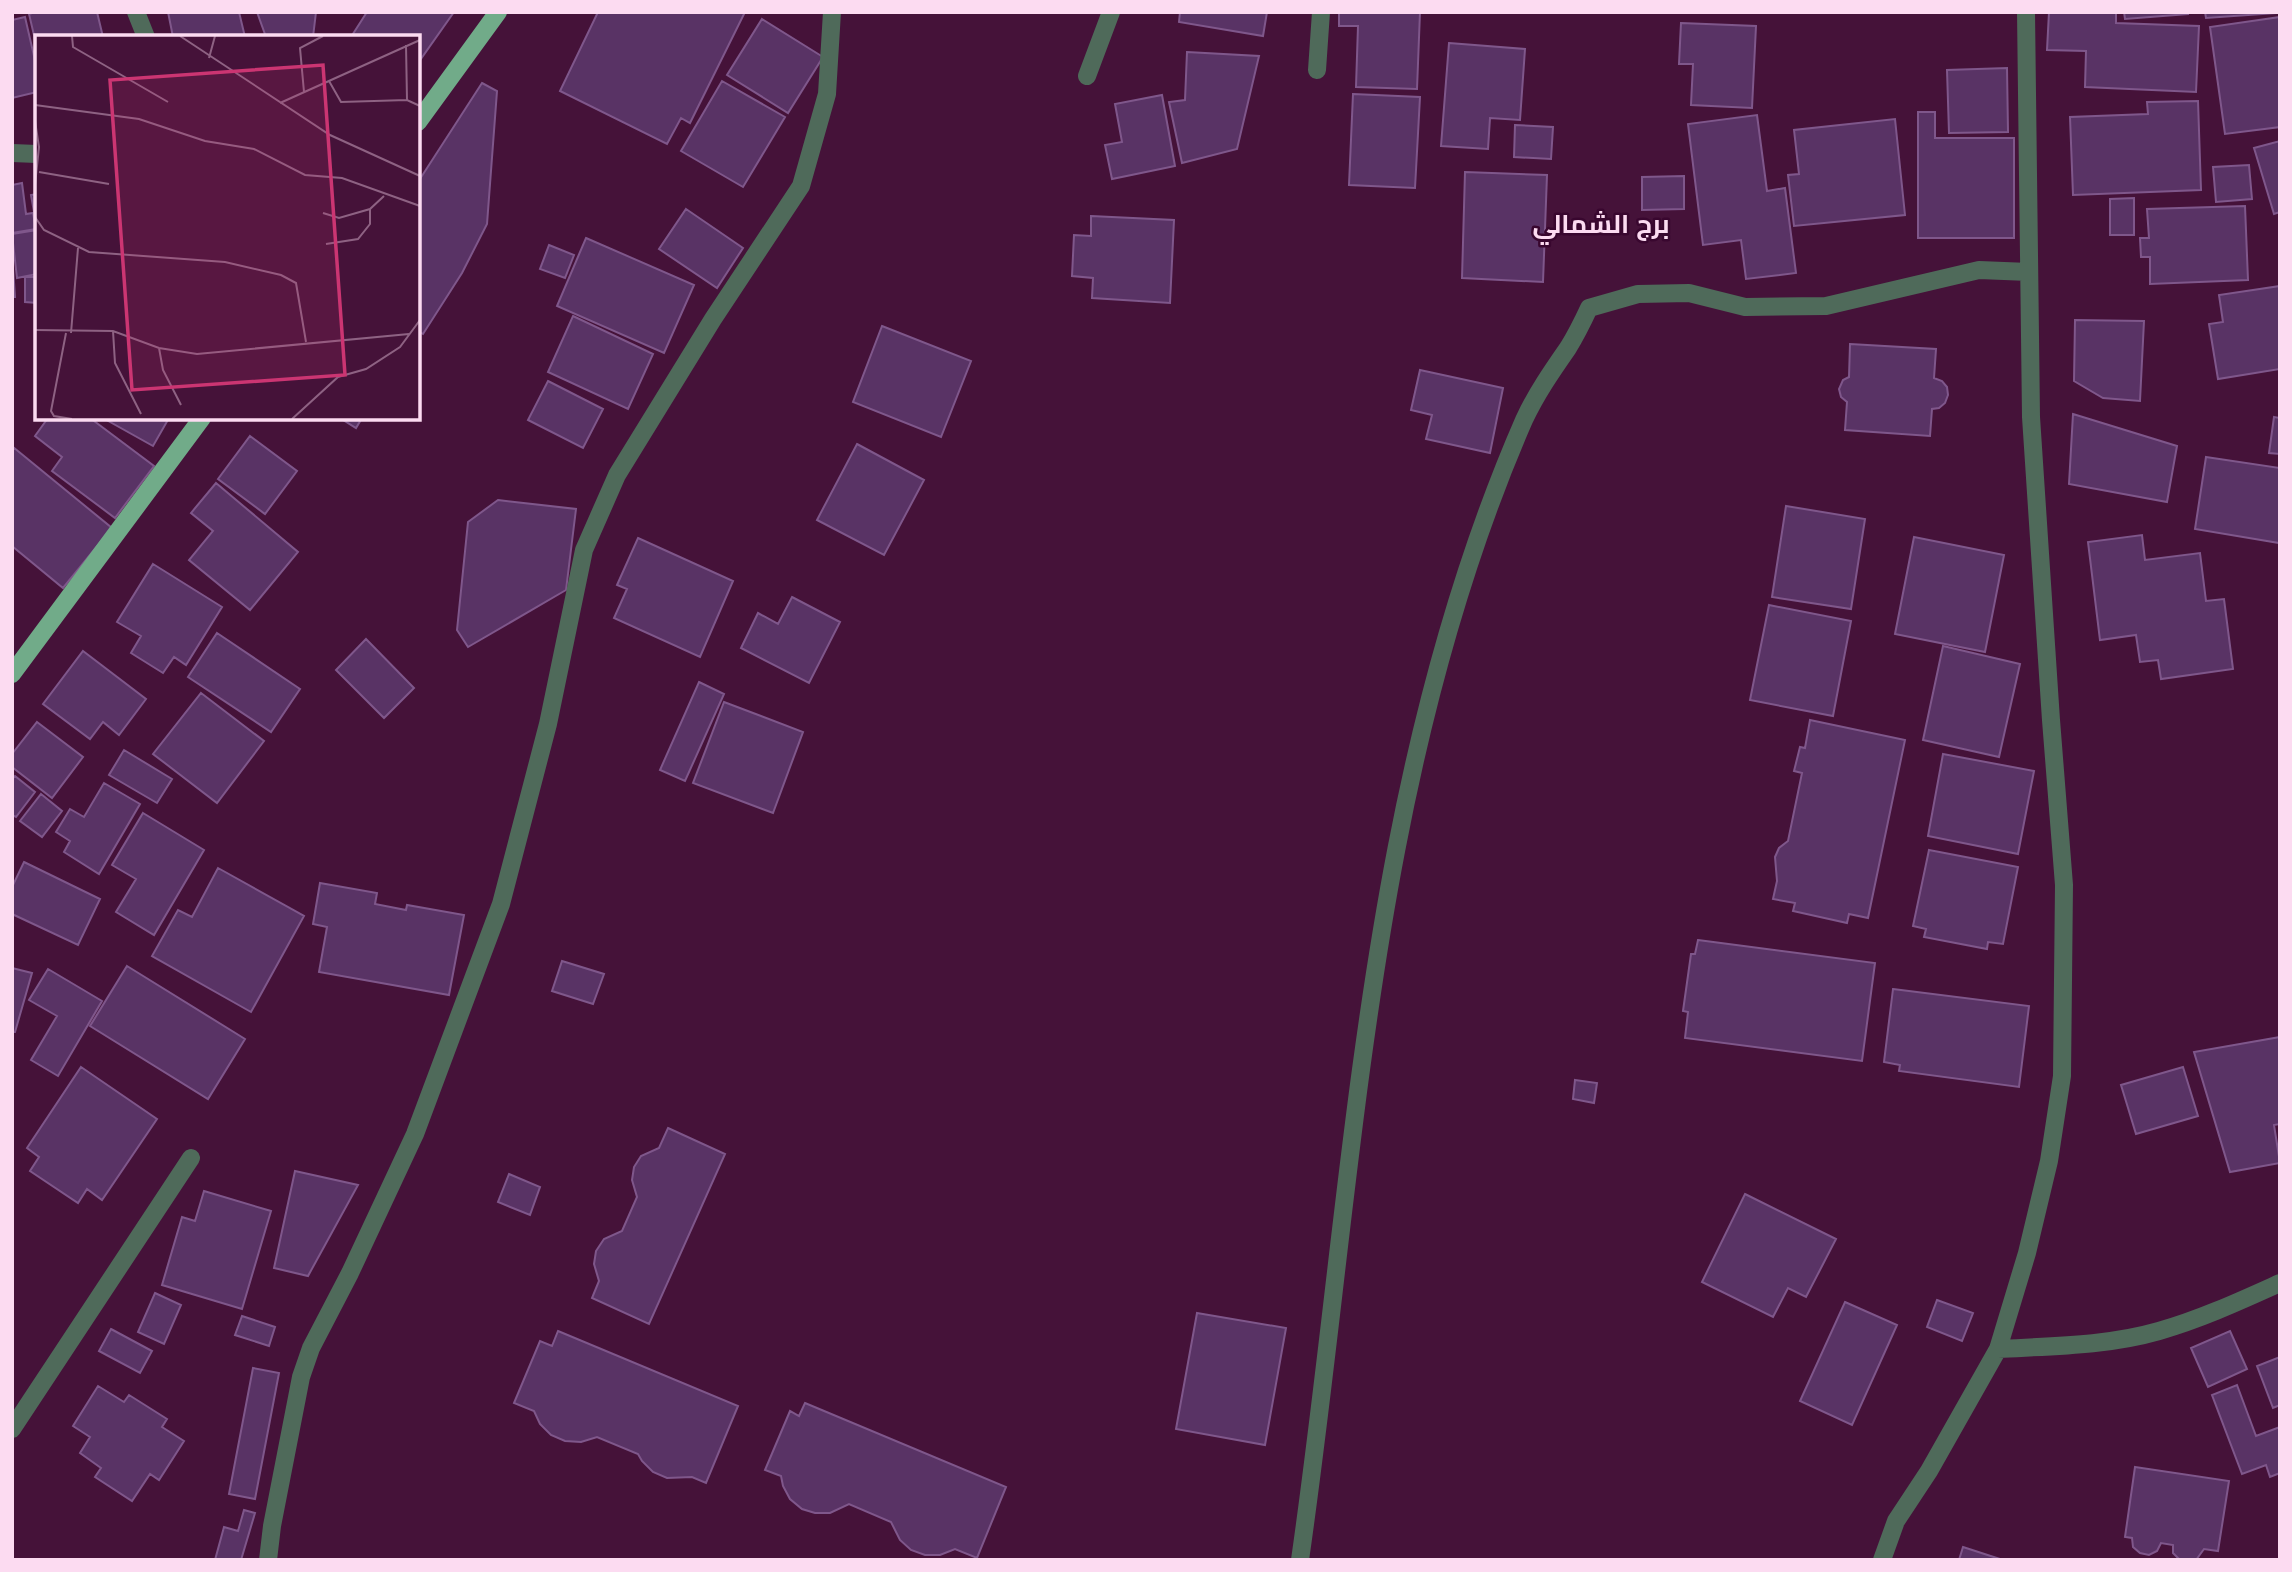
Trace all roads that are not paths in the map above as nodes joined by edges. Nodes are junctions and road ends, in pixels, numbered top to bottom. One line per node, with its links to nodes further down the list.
1 (136, 12): 7 (street)
2 (499, 12): 10 (main road)
3 (832, 12): 20 (street)
4 (1111, 12): 9 (street)
5 (1321, 12): 8 (street)
6 (2026, 12): 13 (street)
7 (145, 35)
8 (1317, 70)
9 (1087, 76)
10 (420, 119)
11 (12, 153): 12 (street)
12 (35, 154)
13 (2029, 272): 18 (street); 21 (street)
14 (201, 420): 15 (main road)
15 (12, 674)
16 (191, 1157): 19 (street)
17 (2280, 1283): 18 (street)
18 (1998, 1349): 22 (street)
19 (12, 1429)
20 (268, 1560)
21 (1300, 1560)
22 (1882, 1560)

